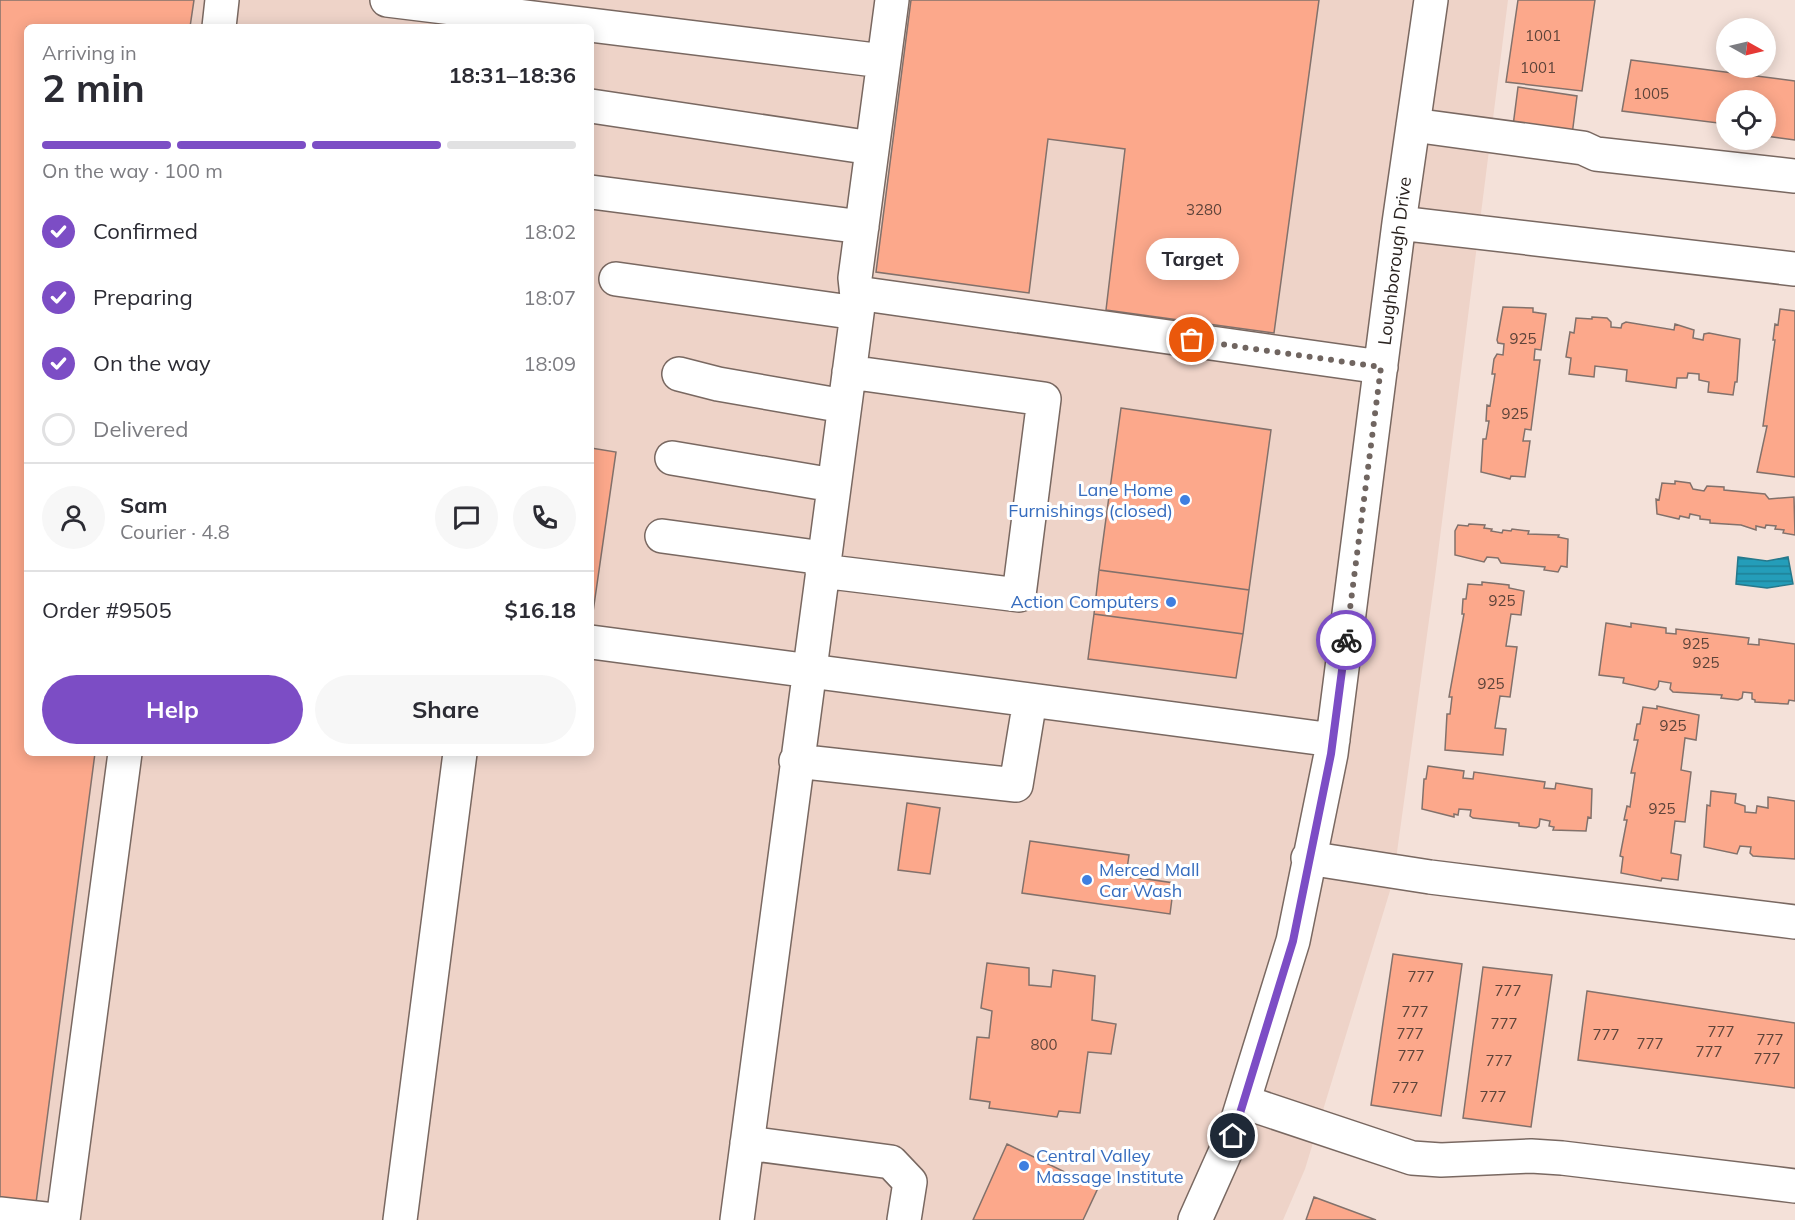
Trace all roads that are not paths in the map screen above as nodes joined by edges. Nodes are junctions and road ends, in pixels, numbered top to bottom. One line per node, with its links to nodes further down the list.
1 (222, 0): 5 (street)
2 (387, 0): 6 (street)
3 (892, 0): 8 (street)
4 (1431, 0): 10 (street, Loughborough Drive)
5 (219, 24)
6 (579, 24)
7 (594, 26): 8 (street)
8 (883, 62): 11 (street)
9 (594, 106): 11 (street)
10 (1413, 125): 12 (street); 14 (street, Loughborough Drive)
11 (872, 148): 15 (street)
12 (1795, 176)
13 (594, 192): 15 (street)
14 (1399, 223): 16 (street); 19 (street, Loughborough Drive)
15 (862, 227): 18 (street)
16 (1795, 269)
17 (616, 279): 18 (street)
18 (857, 303): 19 (street); 20 (street)
19 (1381, 367): 30 (street, Loughborough Drive)
20 (849, 372): 22 (street); 26 (street)
21 (679, 374): 22 (street)
22 (844, 406): 24 (street)
23 (672, 458): 24 (street)
24 (833, 485): 26 (street)
25 (662, 536): 26 (street)
26 (822, 564): 28 (street)
27 (594, 642): 28 (street)
28 (808, 670): 29 (street); 33 (street)
29 (1030, 700): 30 (street); 33 (street)
30 (1333, 740): 34 (street, Loughborough Drive)
31 (125, 756): 41 (street)
32 (460, 756): 42 (street)
33 (796, 761): 37 (street)
34 (1308, 858): 35 (street); 36 (street, Loughborough Drive)
35 (1795, 922)
36 (1244, 1102): 38 (street); 45 (street, Loughborough Drive)
37 (747, 1143): 43 (street); 44 (street)
38 (1795, 1186)
39 (0, 1214): 40 (street)
40 (54, 1220)
41 (63, 1220)
42 (400, 1220)
43 (736, 1220)
44 (904, 1220)
45 (1196, 1220)

